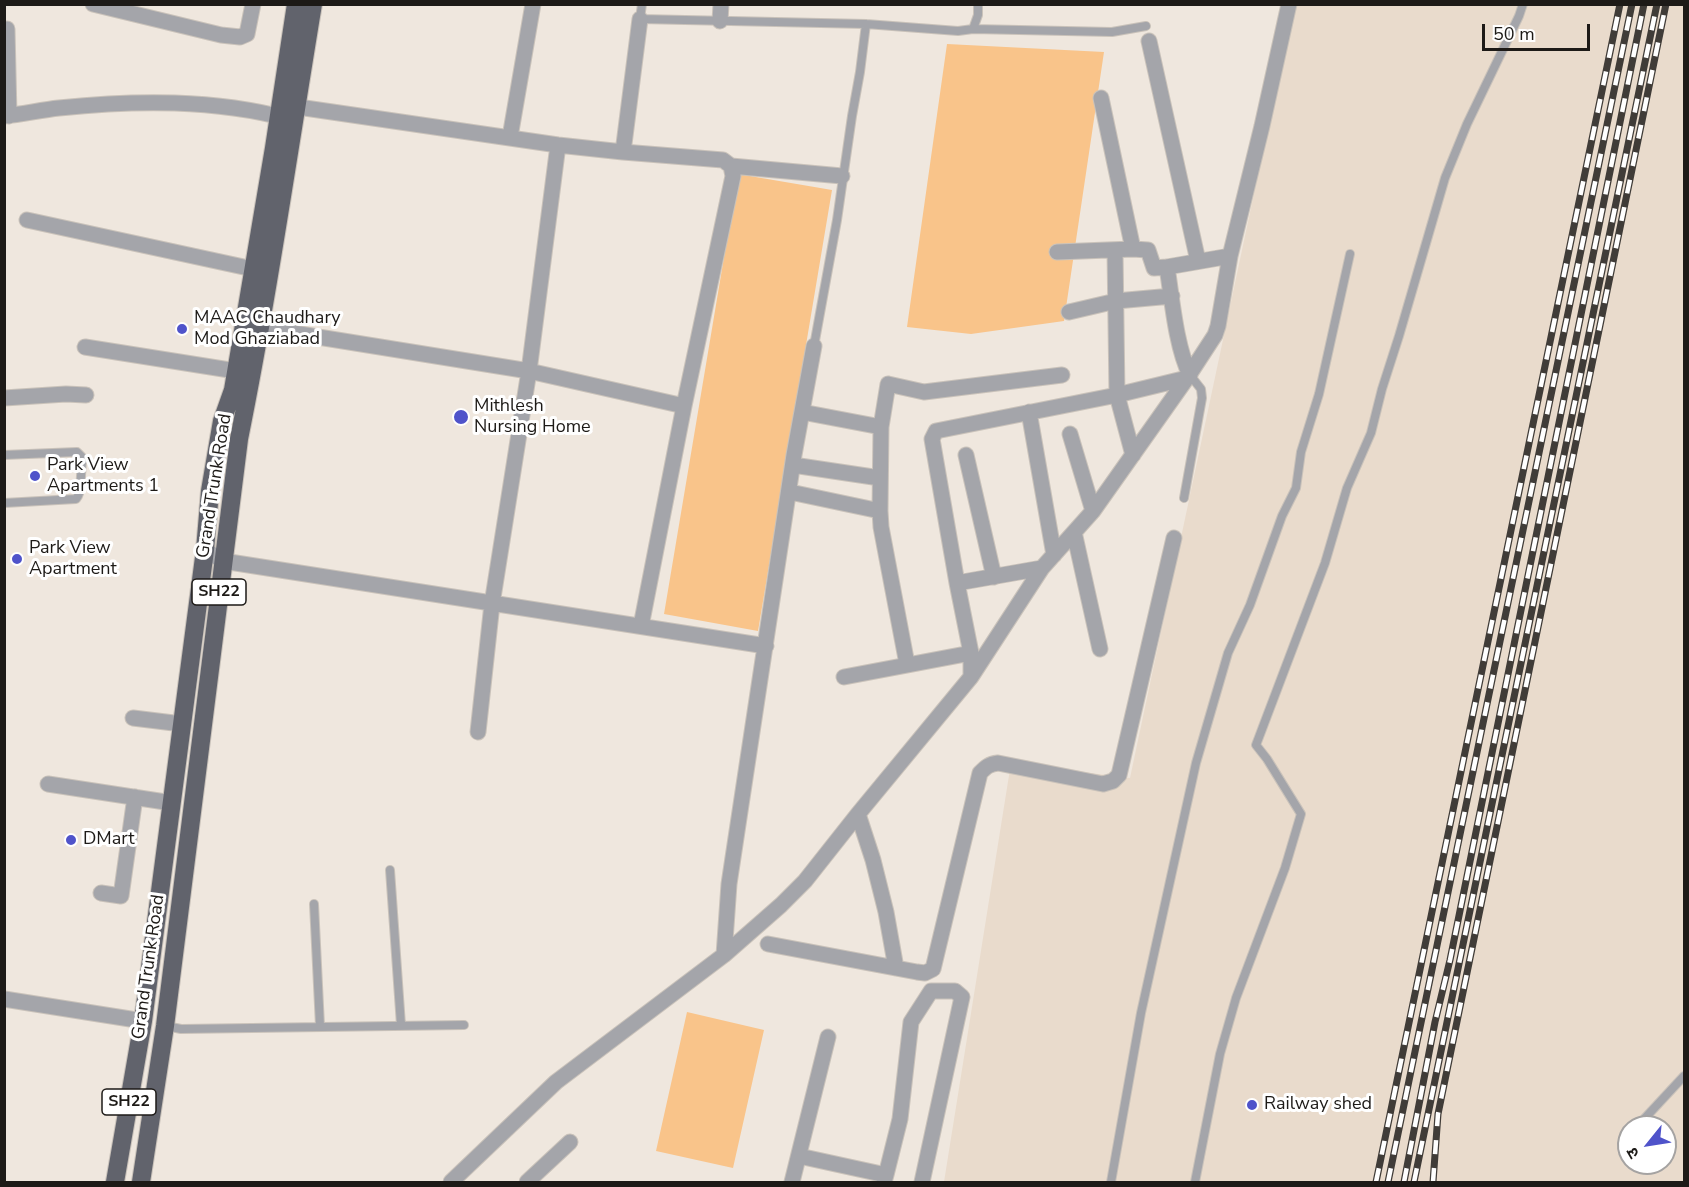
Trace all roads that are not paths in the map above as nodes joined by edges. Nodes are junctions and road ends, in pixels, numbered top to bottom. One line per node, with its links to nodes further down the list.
1 (93, 4): 10 (street)
2 (253, 4): 10 (street)
3 (296, 4): 18 (highway, Grand Trunk Road / SH22)
4 (313, 4): 18 (highway, Grand Trunk Road / SH22)
5 (533, 4): 20 (street)
6 (721, 4): 12 (street)
7 (978, 4): 15 (lane)
8 (1289, 4): 30 (street)
9 (1523, 4): 110 (lane)
10 (118, 8)
11 (641, 12): 12 (lane); 22 (street)
12 (720, 21): 13 (lane)
13 (866, 24): 15 (lane); 24 (lane)
14 (7, 29): 19 (street)
15 (973, 29): 16 (lane)
16 (1148, 34): 31 (street)
17 (1101, 98): 26 (street)
18 (290, 114): 19 (street); 20 (street); 33 (highway, Grand Trunk Road / SH22); 37 (highway, Grand Trunk Road / SH22)
19 (7, 116)
20 (510, 137): 21 (street)
21 (558, 145): 22 (street); 41 (street)
22 (623, 152): 23 (street)
23 (731, 166): 24 (street); 47 (street)
24 (842, 176): 38 (lane)
25 (27, 219): 33 (street)
26 (1133, 249): 27 (street); 32 (street)
27 (1115, 250): 28 (street); 35 (street)
28 (1057, 252)
29 (1350, 254): 109 (lane)
30 (1230, 256): 31 (street); 43 (street)
31 (1198, 261): 32 (street)
32 (1167, 267): 34 (street)
33 (253, 269): 37 (highway, Grand Trunk Road / SH22)
34 (1172, 296): 35 (street); 43 (street)
35 (1116, 301): 36 (street); 45 (street)
36 (1069, 312)
37 (252, 326): 40 (highway, Grand Trunk Road / SH22); 41 (street); 66 (highway, Grand Trunk Road / SH22)
38 (814, 346): 48 (street)
39 (85, 347): 40 (street)
40 (236, 371): 64 (highway, Grand Trunk Road / SH22)
41 (529, 371): 47 (street); 70 (street)
42 (1062, 375): 50 (street)
43 (1189, 377): 45 (street); 54 (street); 58 (lane)
44 (86, 395): 46 (street)
45 (1117, 395): 49 (street); 54 (street)
46 (4, 398)
47 (684, 406): 71 (street)
48 (802, 411): 50 (street); 55 (street)
49 (1029, 412): 65 (street); 69 (street)
50 (881, 427): 56 (street)
51 (1070, 434): 61 (street)
52 (4, 455): 59 (lane)
53 (966, 455): 68 (street)
54 (1133, 455): 61 (street)
55 (793, 465): 56 (street); 57 (street)
56 (880, 478): 60 (street)
57 (790, 492): 60 (street); 72 (street)
58 (1184, 498)
59 (4, 503)
60 (880, 511): 75 (street)
61 (1093, 511): 62 (street)
62 (1074, 532): 65 (street); 73 (street)
63 (1174, 538): 90 (street)
64 (205, 550): 66 (street); 79 (highway, Grand Trunk Road / SH22)
65 (1054, 555): 67 (street)
66 (223, 561): 70 (street); 95 (highway, Grand Trunk Road / SH22)
67 (1042, 568): 68 (street); 77 (street)
68 (994, 577): 69 (street)
69 (957, 583): 74 (street)
70 (492, 604): 71 (street); 80 (street)
71 (641, 626): 72 (street)
72 (766, 645): 89 (street)
73 (1100, 649)
74 (971, 653): 75 (street); 77 (street)
75 (907, 664): 76 (street)
76 (844, 677)
77 (971, 677): 84 (street)
78 (133, 718): 79 (street)
79 (182, 724): 83 (highway, Grand Trunk Road / SH22)
80 (478, 732)
81 (48, 784): 82 (street)
82 (135, 797): 83 (street); 86 (street)
83 (172, 803): 92 (highway, Grand Trunk Road / SH22)
84 (858, 814): 89 (street); 90 (street)
85 (390, 870): 94 (lane)
86 (101, 893)
87 (314, 904): 96 (lane)
88 (768, 944): 90 (street)
89 (724, 955): 105 (street)
90 (896, 968)
91 (4, 999): 92 (street)
92 (142, 1021): 103 (highway, Grand Trunk Road / SH22)
93 (464, 1024): 94 (lane)
94 (401, 1025): 96 (lane)
95 (165, 1026): 96 (lane); 104 (highway, Grand Trunk Road / SH22)
96 (320, 1026)
97 (828, 1037): 101 (street)
98 (1684, 1076): 99 (lane)
99 (1648, 1115)
100 (570, 1142): 106 (street)
101 (799, 1156): 102 (street); 107 (street)
102 (885, 1179): 108 (street)
103 (115, 1182)
104 (141, 1182)
105 (451, 1182)
106 (527, 1182)
107 (792, 1182)
108 (922, 1182)
109 (1111, 1182)
110 (1195, 1182)

